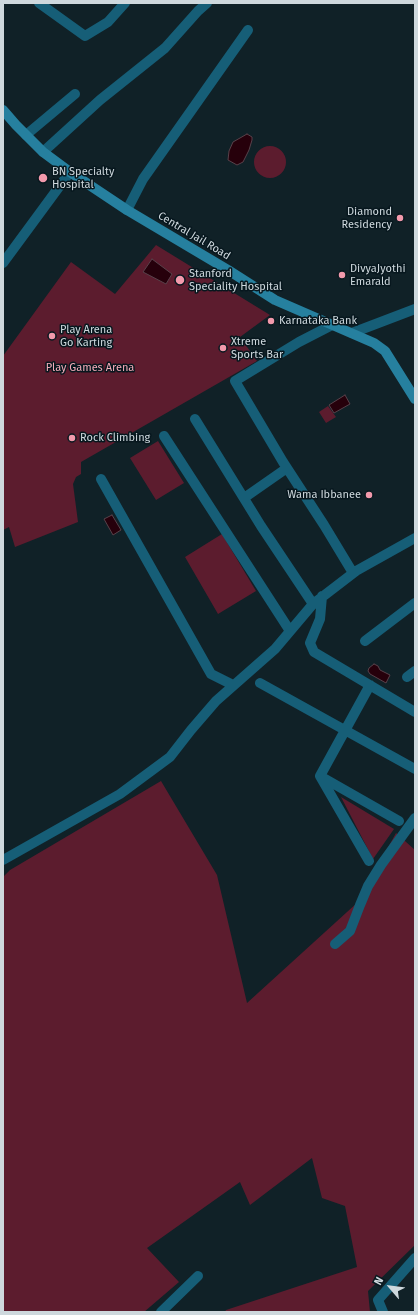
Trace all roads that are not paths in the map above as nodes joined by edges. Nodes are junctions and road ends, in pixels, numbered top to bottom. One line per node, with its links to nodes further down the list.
1 (39, 3): 2 (street)
2 (125, 3)
3 (207, 3): 8 (street)
4 (248, 30): 10 (street)
5 (75, 94): 7 (street)
6 (3, 110): 7 (main road, Central Jail Road)
7 (26, 135): 8 (main road, Central Jail Road)
8 (44, 152): 9 (main road, Central Jail Road)
9 (70, 172): 10 (main road, Central Jail Road); 11 (street)
10 (127, 210): 13 (main road, Central Jail Road)
11 (3, 262)
12 (415, 309): 14 (street)
13 (332, 325): 14 (main road, Central Jail Road); 18 (street)
14 (352, 333): 15 (main road, Central Jail Road)
15 (415, 399)
16 (195, 419): 20 (street)
17 (164, 436): 26 (street)
18 (287, 468): 20 (street); 22 (street)
19 (101, 479): 29 (street)
20 (244, 498): 25 (street)
21 (415, 539): 22 (street)
22 (353, 573): 23 (street)
23 (322, 596): 25 (street); 30 (street)
24 (415, 603): 27 (street)
25 (313, 604): 26 (street)
26 (290, 631): 29 (street)
27 (365, 641)
28 (260, 683): 32 (street)
29 (233, 685): 37 (street)
30 (370, 685): 31 (street); 32 (street)
31 (415, 712)
32 (345, 730): 33 (street); 34 (street)
33 (415, 769)
34 (320, 776): 36 (street); 38 (street)
35 (415, 818): 39 (street)
36 (399, 821)
37 (3, 860)
38 (369, 861)
39 (335, 944)
40 (415, 1258): 43 (street)
41 (198, 1276): 42 (street)
42 (161, 1312)
43 (383, 1312)

